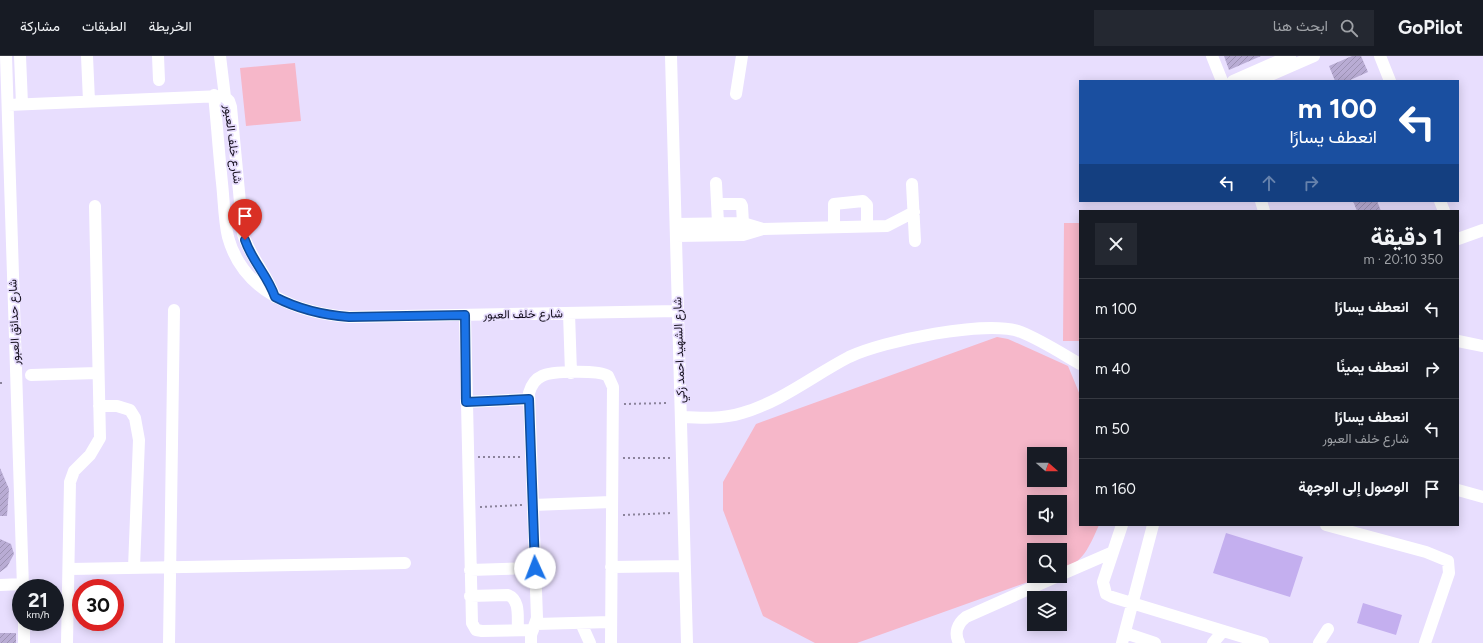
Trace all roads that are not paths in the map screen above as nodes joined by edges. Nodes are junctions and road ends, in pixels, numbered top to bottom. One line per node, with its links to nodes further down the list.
1 (6, 56): 21 (street, شارع حدائق العبور)
2 (20, 56): 20 (street)
3 (87, 56): 19 (street)
4 (158, 56): 12 (street)
5 (220, 56): 18 (street, شارع خلف العبور)
6 (671, 56): 29 (street, شارع الشهيد احمد زكي)
7 (742, 56): 17 (street)
8 (1212, 56): 13 (street)
9 (1290, 56): 14 (street)
10 (1314, 56): 15 (street)
11 (1380, 56): 16 (street)
12 (159, 80)
13 (1222, 80)
14 (1235, 80)
15 (1259, 80)
16 (1390, 80)
17 (736, 94)
18 (220, 96): 19 (street); 41 (street, شارع خلف العبور)
19 (89, 101): 20 (street)
20 (22, 104): 21 (street)
21 (8, 105): 34 (street, شارع حدائق العبور)
22 (716, 183): 24 (street)
23 (912, 184): 26 (street)
24 (717, 204): 27 (street); 28 (street)
25 (95, 206): 45 (street)
26 (914, 212): 30 (street); 37 (street)
27 (718, 223): 28 (street); 29 (street)
28 (743, 223): 32 (street)
29 (676, 224): 35 (street, شارع الشهيد احمد زكي)
30 (867, 226): 31 (street); 31 (street)
31 (834, 227): 32 (street)
32 (763, 229): 35 (street)
33 (1483, 230): 36 (street)
34 (6, 232): 69 (street, شارع حدائق العبور)
35 (676, 236): 39 (street, شارع الشهيد احمد زكي)
36 (1459, 239)
37 (915, 241)
38 (174, 310): 64 (street)
39 (678, 311): 40 (street, شارع خلف العبور); 51 (street, شارع الشهيد احمد زكي)
40 (569, 313): 41 (street, شارع خلف العبور); 46 (street)
41 (465, 315): 49 (street)
42 (1459, 341): 43 (street)
43 (1483, 346)
44 (1079, 363): 51 (street)
45 (97, 373): 47 (street); 50 (street)
46 (570, 373): 48 (street); 54 (street)
47 (31, 375)
48 (529, 399): 49 (street); 55 (street)
49 (466, 402): 67 (street)
50 (99, 406): 63 (street); 66 (street)
51 (682, 417): 61 (street, شارع الشهيد احمد زكي)
52 (1459, 490): 53 (street)
53 (1483, 497)
54 (612, 502): 55 (street); 62 (street)
55 (533, 505): 65 (street)
56 (1122, 526): 59 (street)
57 (1153, 526): 74 (street)
58 (1330, 526): 96 (street)
59 (1113, 552): 68 (street); 74 (street)
60 (406, 563): 64 (street)
61 (685, 566): 62 (street); 90 (street, شارع الشهيد احمد زكي)
62 (611, 567): 75 (street)
63 (134, 568): 64 (street); 66 (street)
64 (170, 568): 86 (street)
65 (535, 568): 67 (street); 77 (street)
66 (70, 570): 85 (street)
67 (470, 570): 73 (street)
68 (1067, 572)
69 (23, 579)
70 (1043, 583): 91 (street)
71 (0, 586): 72 (street)
72 (12, 586)
73 (470, 596): 79 (street); 79 (street)
74 (1133, 603): 81 (street); 82 (street)
75 (610, 622): 76 (street); 89 (street)
76 (580, 623): 77 (street); 88 (street)
77 (534, 627): 79 (street); 87 (street)
78 (1328, 629): 95 (street)
79 (518, 630)
80 (24, 631): 84 (street)
81 (1222, 631): 83 (street); 93 (street)
82 (1123, 638): 92 (street)
83 (1241, 639): 94 (street)
84 (24, 643)
85 (67, 643)
86 (169, 643)
87 (531, 643)
88 (590, 643)
89 (612, 643)
90 (687, 643)
91 (959, 643)
92 (1154, 643)
93 (1213, 643)
94 (1263, 643)
95 (1319, 643)
96 (1425, 643)

